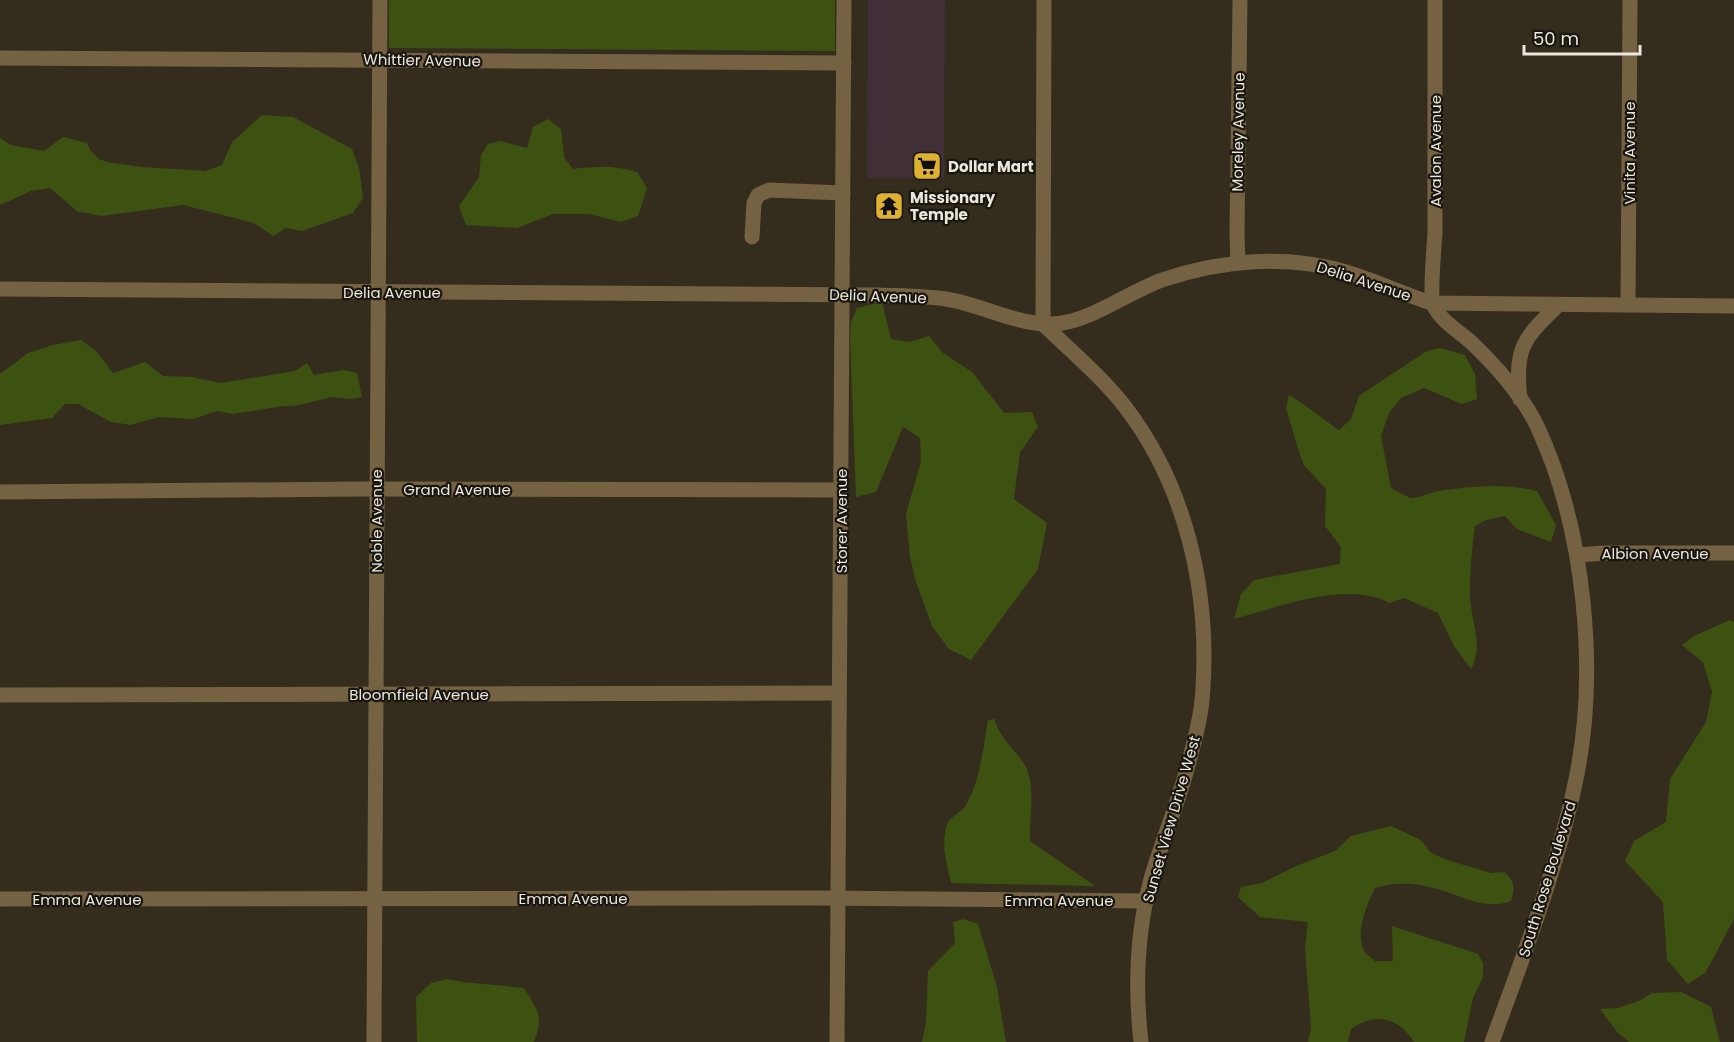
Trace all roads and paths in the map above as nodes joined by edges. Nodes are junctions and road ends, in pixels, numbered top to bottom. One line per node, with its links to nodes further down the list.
1 (380, 0): 8 (street, Noble Avenue)
2 (844, 0): 9 (street, Storer Avenue)
3 (1044, 0): 20 (street)
4 (1240, 0): 12 (street, Moreley Avenue)
5 (1435, 0): 16 (street, Avalon Avenue)
6 (1630, 0): 18 (street, Vinita Avenue)
7 (0, 58): 8 (street, Whittier Avenue)
8 (380, 59): 9 (street, Whittier Avenue); 14 (street, Noble Avenue)
9 (844, 63): 10 (street, Storer Avenue)
10 (843, 193): 11 (street); 15 (street, Storer Avenue)
11 (752, 237)
12 (1238, 263): 16 (street, Delia Avenue); 20 (street, Delia Avenue)
13 (0, 289): 14 (street, Delia Avenue)
14 (378, 292): 15 (street, Delia Avenue); 22 (street, Noble Avenue)
15 (842, 295): 20 (street, Delia Avenue); 23 (street, Storer Avenue)
16 (1432, 303): 17 (street, Delia Avenue); 21 (street, South Rose Boulevard)
17 (1558, 305): 18 (street, Delia Avenue); 21 (street, South Rose Boulevard)
18 (1628, 305): 19 (street, Delia Avenue)
19 (1734, 306)
20 (1043, 324): 33 (street, Sunset View Drive West)
21 (1520, 399): 26 (street, South Rose Boulevard)
22 (376, 489): 23 (street, Grand Avenue); 24 (street, Grand Avenue); 28 (street, Noble Avenue)
23 (841, 490): 27 (street, Storer Avenue)
24 (0, 492)
25 (1734, 553): 26 (street, Albion Avenue)
26 (1577, 555): 37 (street, South Rose Boulevard)
27 (839, 693): 28 (street, Bloomfield Avenue); 32 (street, Storer Avenue)
28 (376, 694): 29 (street, Bloomfield Avenue); 31 (street, Noble Avenue)
29 (0, 695)
30 (0, 899): 31 (street, Emma Avenue)
31 (374, 899): 32 (street, Emma Avenue); 34 (street, Noble Avenue)
32 (837, 899): 33 (street, Emma Avenue); 35 (street, Storer Avenue)
33 (1146, 901): 36 (street, Sunset View Drive West)
34 (374, 1042)
35 (837, 1042)
36 (1141, 1042)
37 (1492, 1042)

